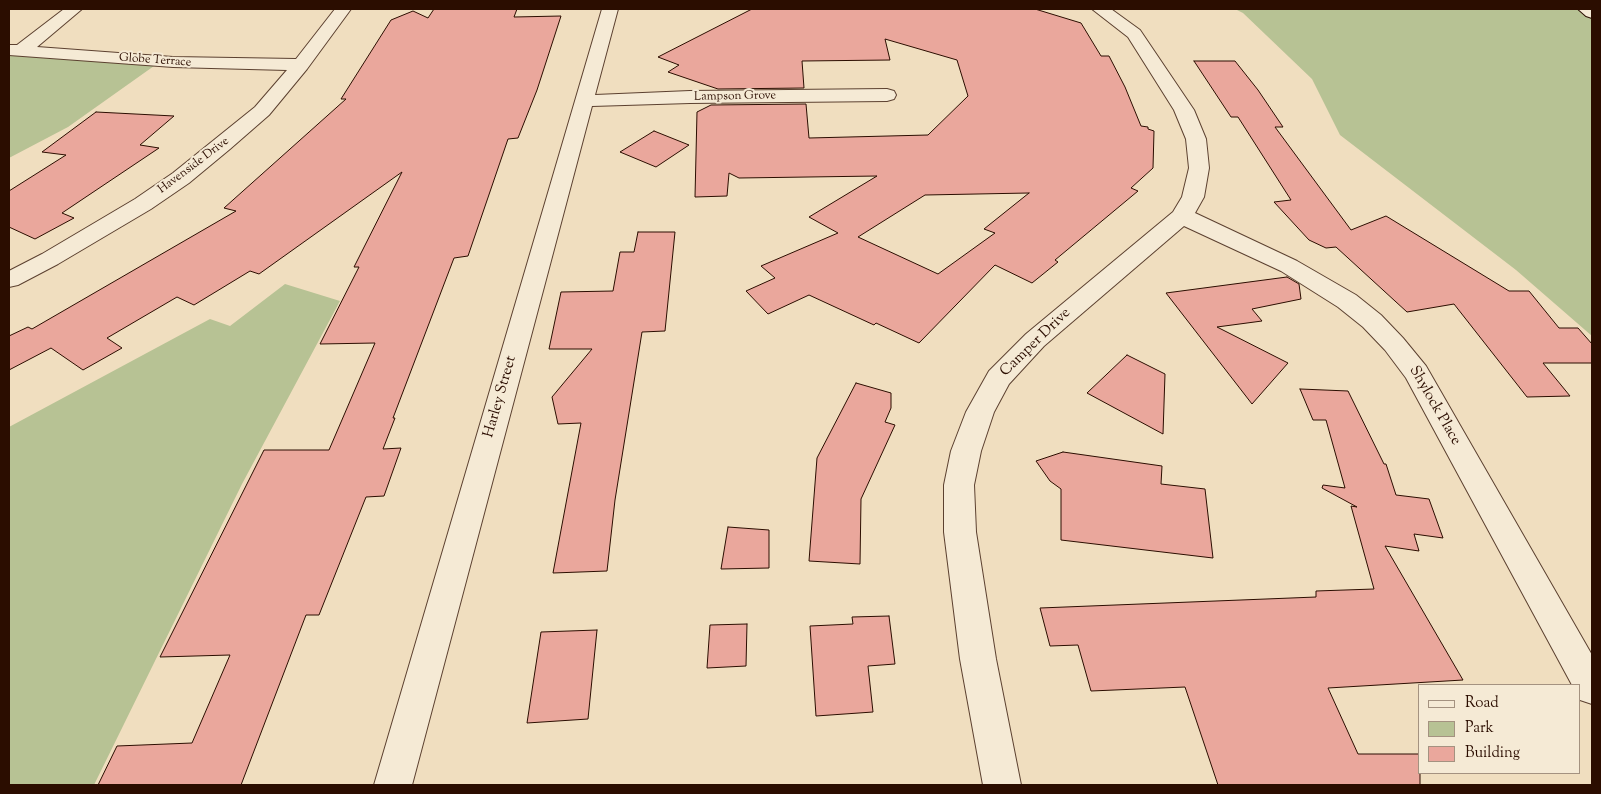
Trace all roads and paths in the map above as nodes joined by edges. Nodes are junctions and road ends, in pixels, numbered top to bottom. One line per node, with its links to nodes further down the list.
1 (74, 9): 7 (street)
2 (343, 9): 8 (street, Havenside Drive)
3 (610, 9): 10 (street, Harley Street)
4 (1100, 9): 11 (street, Camper Drive)
5 (1586, 9): 6 (street)
6 (1592, 13)
7 (15, 50): 8 (street, Globe Terrace)
8 (301, 65): 12 (street, Havenside Drive)
9 (887, 95): 10 (street, Lampson Grove)
10 (583, 101): 14 (street, Harley Street)
11 (1182, 216): 13 (street, Shylock Place); 15 (street, Camper Drive)
12 (9, 280)
13 (1592, 688)
14 (393, 785)
15 (1002, 785)

